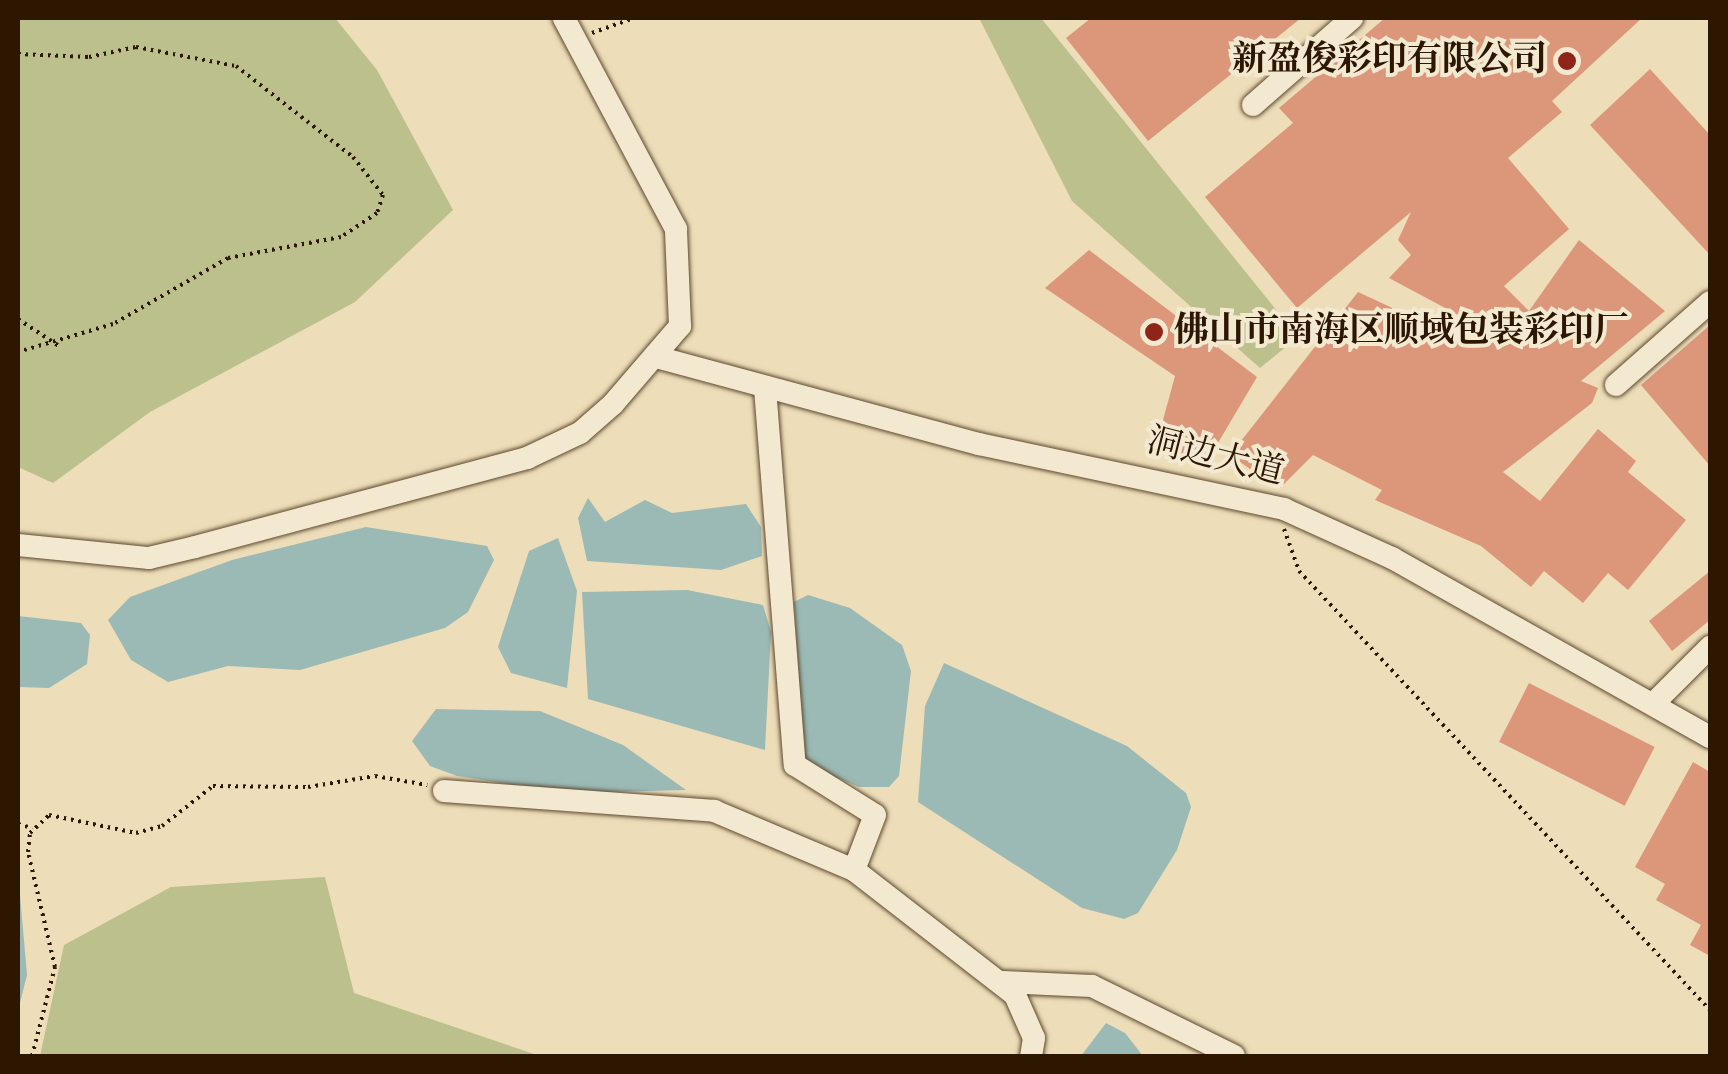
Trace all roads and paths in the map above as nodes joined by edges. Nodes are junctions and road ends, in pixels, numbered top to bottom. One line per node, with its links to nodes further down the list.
1 (564, 18): 4 (street)
2 (634, 18): 4 (path)
3 (1352, 18): 6 (street)
4 (578, 42): 11 (street)
5 (18, 54): 9 (path)
6 (1253, 105)
7 (1710, 302): 12 (street)
8 (18, 319): 9 (path)
9 (59, 346): 10 (path)
10 (18, 352)
11 (660, 358): 13 (street, 洞边大道); 15 (street)
12 (1616, 385)
13 (765, 388): 14 (street, 洞边大道); 22 (street)
14 (1284, 509): 17 (street, 洞边大道); 24 (path)
15 (18, 545)
16 (1710, 648): 17 (street)
17 (1653, 704): 18 (street, 洞边大道)
18 (1710, 737)
19 (444, 791): 21 (path); 22 (street)
20 (18, 824): 21 (path)
21 (32, 829): 25 (path)
22 (854, 870): 23 (street)
23 (1003, 982): 26 (street); 27 (street)
24 (1710, 1010)
25 (32, 1056)
26 (1031, 1056)
27 (1234, 1056)

